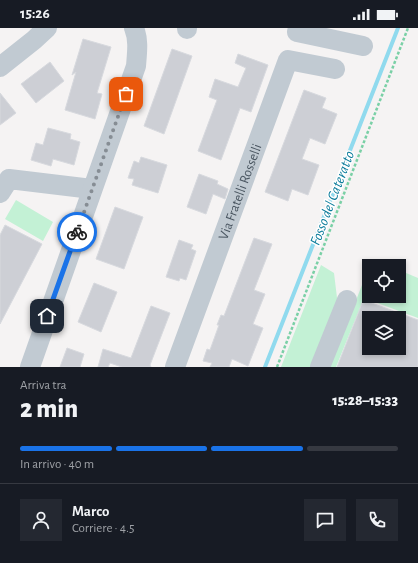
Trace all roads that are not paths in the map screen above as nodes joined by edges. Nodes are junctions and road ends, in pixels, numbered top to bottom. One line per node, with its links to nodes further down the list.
1 (47, 28): 5 (street)
2 (134, 28): 7 (street)
3 (298, 28): 4 (street)
4 (362, 46)
5 (0, 67)
6 (335, 69): 11 (street, Via Fratelli Rosselli)
7 (92, 189): 8 (street); 10 (street)
8 (0, 193)
9 (347, 300): 12 (street)
10 (30, 367)
11 (175, 367)
12 (320, 367)

